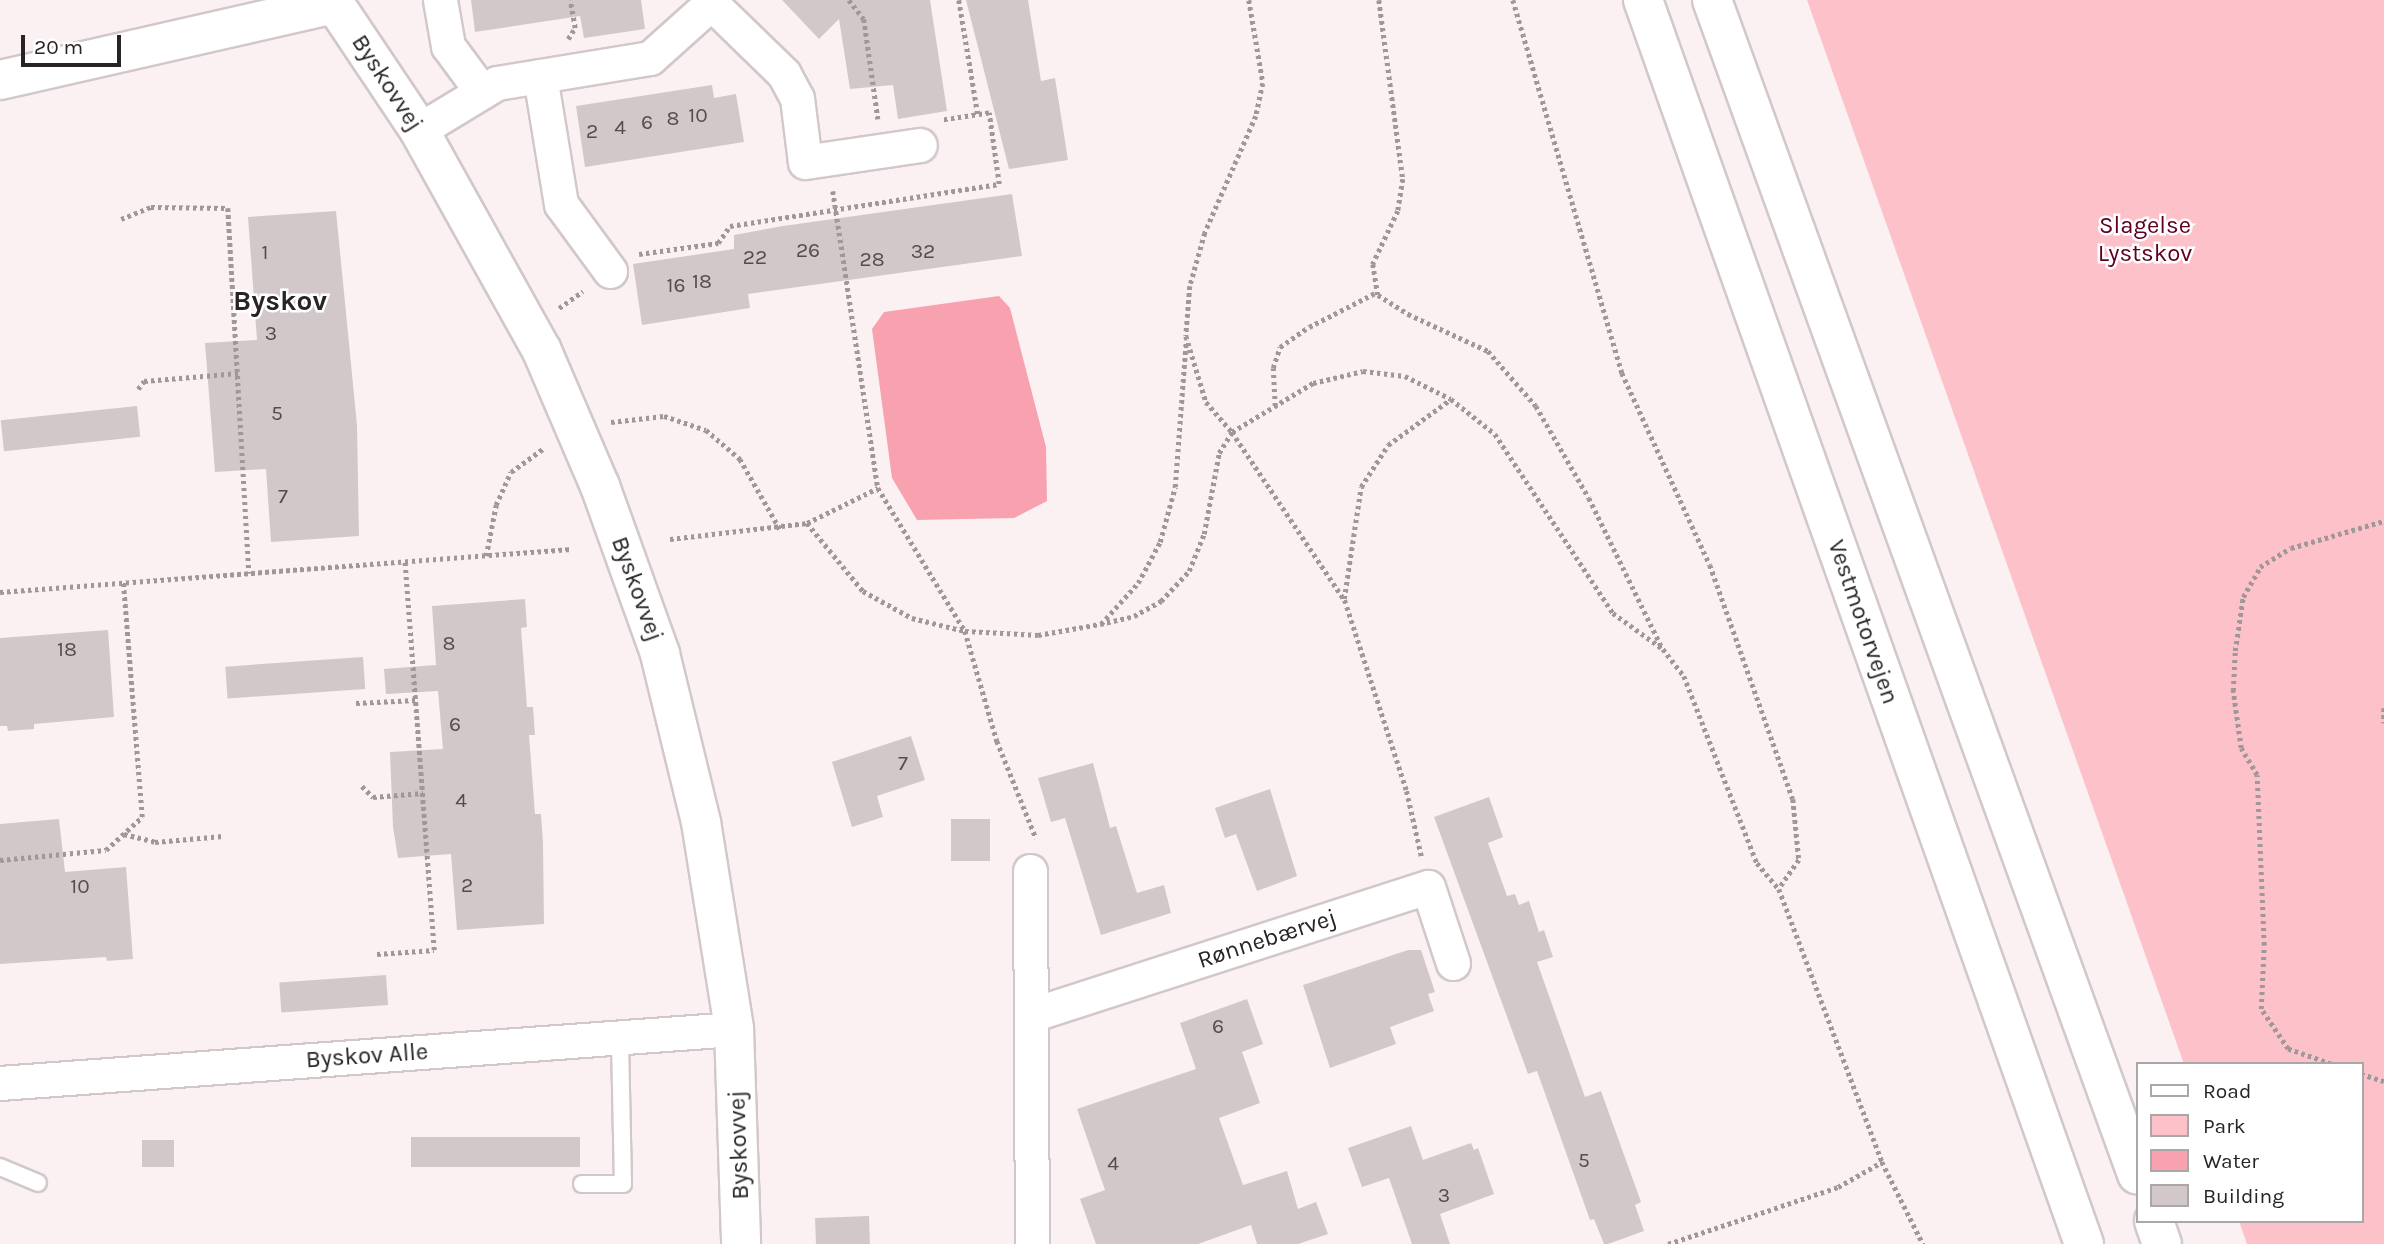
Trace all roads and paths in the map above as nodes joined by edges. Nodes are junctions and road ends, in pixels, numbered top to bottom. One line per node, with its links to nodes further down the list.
1 (440, 0): 13 (street)
2 (849, 0): 15 (path)
3 (959, 0): 14 (path)
4 (1249, 0): 24 (path)
5 (1379, 0): 22 (path)
6 (1513, 0): 57 (path)
7 (1643, 0): 77 (main road, Vestmotorvejen)
8 (1712, 0): 69 (main road)
9 (333, 2): 12 (main road); 16 (main road, Byskovvej)
10 (709, 3): 11 (street); 18 (street)
11 (540, 76): 13 (street); 21 (street)
12 (0, 80)
13 (482, 92): 16 (street)
14 (978, 114)
15 (879, 129)
16 (419, 130): 23 (main road, Byskovvej)
17 (920, 145): 18 (street)
18 (828, 160): 19 (path)
19 (836, 209): 21 (path); 31 (path)
20 (121, 219): 25 (path)
21 (610, 271): 23 (path)
22 (1377, 292): 28 (path); 45 (path)
23 (530, 329): 30 (main road, Byskovvej)
24 (1186, 336): 29 (path); 43 (path)
25 (239, 373): 26 (path); 39 (path)
26 (138, 389)
27 (1451, 399): 28 (path); 42 (path); 45 (path)
28 (1275, 406): 29 (path)
29 (1232, 432): 42 (path); 43 (path)
30 (577, 433): 34 (path); 37 (path); 61 (main road, Byskovvej)
31 (878, 488): 33 (path); 44 (path)
32 (2384, 520): 63 (path)
33 (807, 523): 34 (path); 44 (path)
34 (780, 529): 35 (path)
35 (670, 539)
36 (571, 549): 37 (path)
37 (486, 556): 38 (path)
38 (405, 562): 39 (path); 46 (path)
39 (249, 573): 40 (path)
40 (123, 583): 41 (path); 52 (path)
41 (0, 592)
42 (1344, 599): 56 (path)
43 (1100, 624): 44 (path)
44 (965, 631): 55 (path)
45 (1662, 649): 57 (path)
46 (416, 700): 47 (path); 51 (path)
47 (356, 703)
48 (2384, 708): 49 (path)
49 (2384, 723)
50 (362, 786): 51 (path)
51 (423, 793): 58 (path)
52 (124, 834): 53 (path); 54 (path)
53 (223, 836)
54 (0, 860)
55 (1030, 871): 60 (street)
56 (1428, 887): 59 (street); 60 (street, Rønnebærvej)
57 (1779, 889): 67 (path)
58 (377, 954)
59 (1453, 963)
60 (1031, 1015): 74 (street)
61 (734, 1029): 62 (street, Byskov Alle); 73 (main road, Byskovvej)
62 (620, 1038): 66 (street, Byskov Alle); 71 (lane)
63 (2325, 1062)
64 (2363, 1075): 65 (path)
65 (2384, 1081)
66 (0, 1083)
67 (1882, 1162): 75 (path); 76 (path)
68 (0, 1167): 70 (lane)
69 (2136, 1171)
70 (38, 1183)
71 (582, 1184)
72 (2155, 1223): 78 (main road)
73 (741, 1244)
74 (1032, 1244)
75 (1668, 1244)
76 (1923, 1244)
77 (2084, 1244)
78 (2162, 1244)

